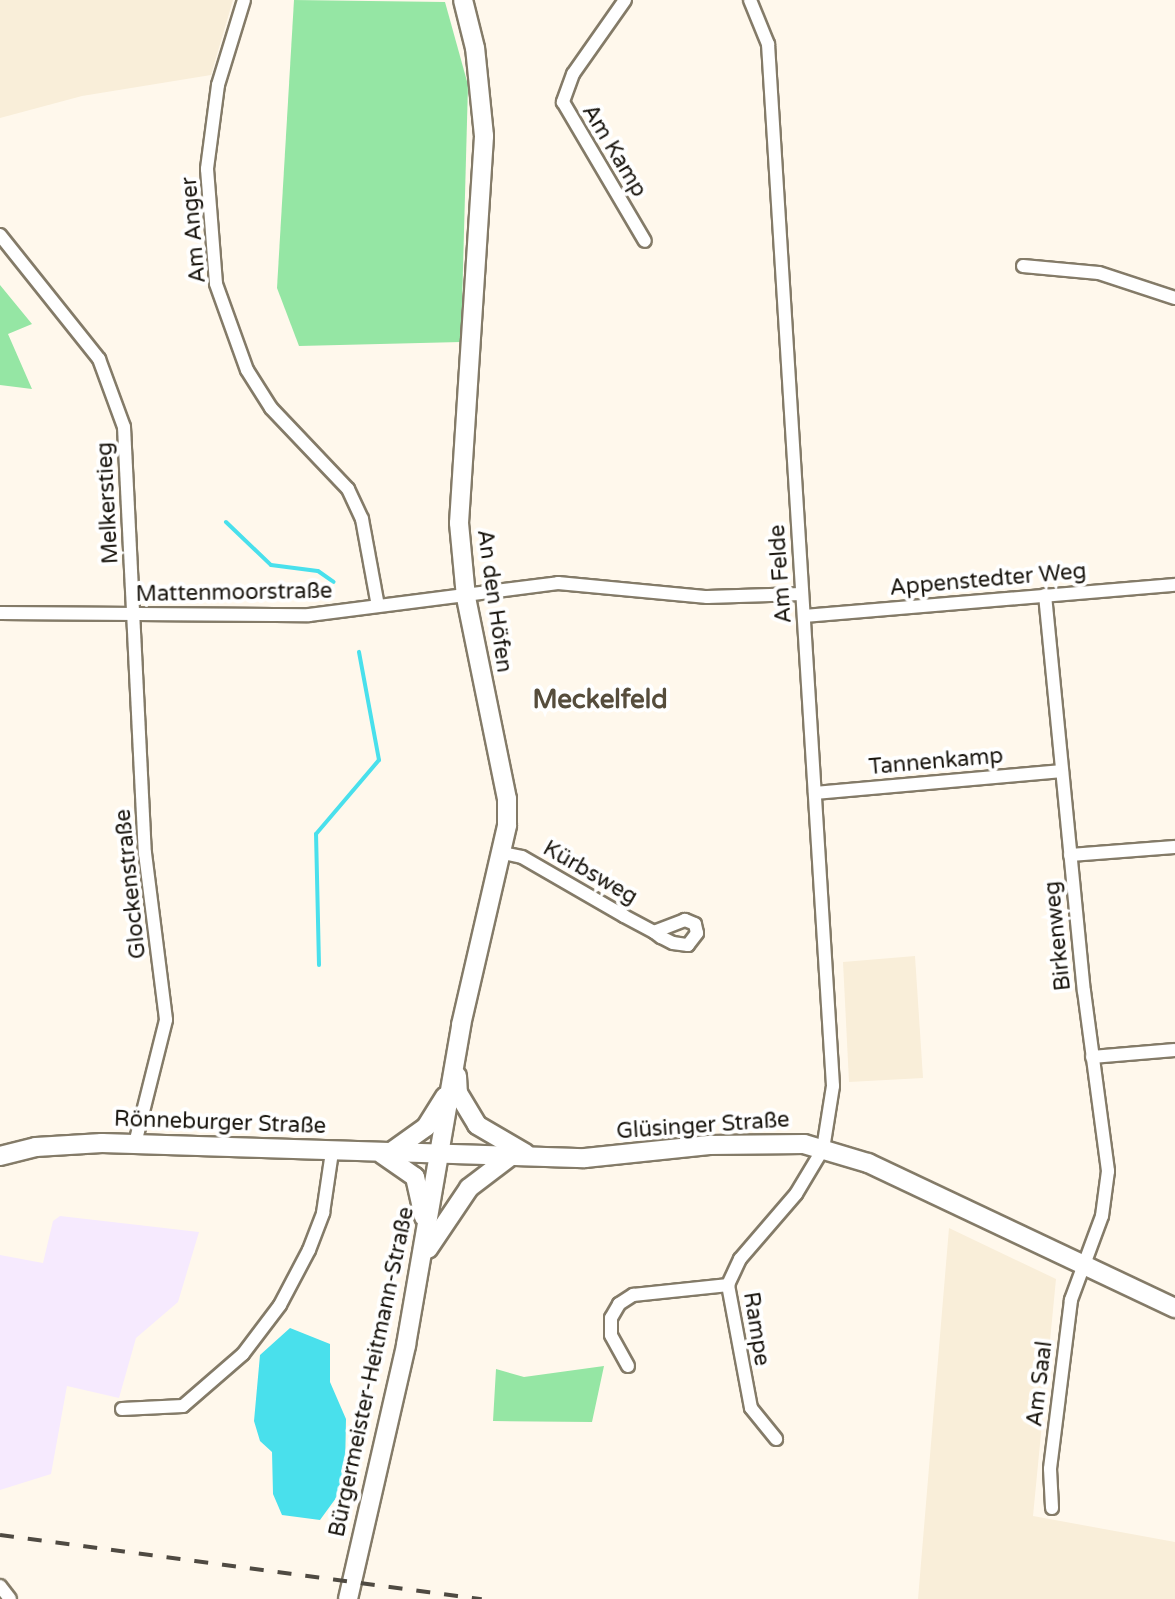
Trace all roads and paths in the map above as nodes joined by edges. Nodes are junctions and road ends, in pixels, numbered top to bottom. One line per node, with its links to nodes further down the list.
1 (244, 0): 13 (street, Am Anger)
2 (463, 0): 12 (street, An den Höfen)
3 (625, 0): 6 (street, Am Kamp)
4 (750, 0): 10 (street, Am Felde)
5 (0, 235): 15 (street, Melkerstieg)
6 (645, 241)
7 (1023, 266): 8 (street)
8 (1175, 298)
9 (1175, 585): 11 (street, Appenstedter Weg)
10 (802, 594): 12 (street, Mattenmoorstraße); 16 (street, Am Felde)
11 (1045, 595): 16 (street, Appenstedter Weg); 17 (street, Birkenweg)
12 (466, 597): 13 (street, Mattenmoorstraße); 20 (street, An den Höfen)
13 (378, 606): 15 (street, Mattenmoorstraße)
14 (0, 613): 15 (street, Mattenmoorstraße)
15 (133, 616): 27 (street, Glockenstraße)
16 (804, 616): 18 (street, Am Felde)
17 (1062, 771): 18 (street, Tannenkamp); 21 (street, Birkenweg)
18 (815, 793): 28 (street, Am Felde)
19 (1175, 847): 21 (street)
20 (503, 853): 22 (street, Kürbsweg); 25 (street, An den Höfen)
21 (1070, 855): 24 (street, Birkenweg)
22 (654, 932)
23 (1175, 1050): 24 (street)
24 (1092, 1057): 36 (street, Birkenweg)
25 (455, 1058): 26 (street, An den Höfen); 33 (street)
26 (452, 1080): 30 (street); 31 (street, An den Höfen)
27 (135, 1143): 29 (street, Rönneburger Straße); 32 (street, Rönneburger Straße)
28 (823, 1149): 33 (street, Glüsinger Straße); 36 (street, Glüsinger Straße); 37 (street, Rampe)
29 (332, 1152): 30 (street, Rönneburger Straße); 40 (street)
30 (384, 1153): 31 (street, Rönneburger Straße); 34 (street)
31 (439, 1154): 33 (street, Glüsinger Straße); 34 (street, Bürgermeister-Heitmann-Straße)
32 (0, 1156)
33 (522, 1156): 35 (street)
34 (426, 1234): 35 (street, Bürgermeister-Heitmann-Straße)
35 (422, 1258): 45 (street, Bürgermeister-Heitmann-Straße)
36 (1081, 1267): 38 (street, Glüsinger Straße); 42 (street, Am Saal)
37 (728, 1285): 39 (street); 41 (street, Rampe)
38 (1175, 1308)
39 (628, 1366)
40 (122, 1409)
41 (776, 1439)
42 (1052, 1508)
43 (0, 1586): 44 (street)
44 (10, 1599)
45 (348, 1599)

